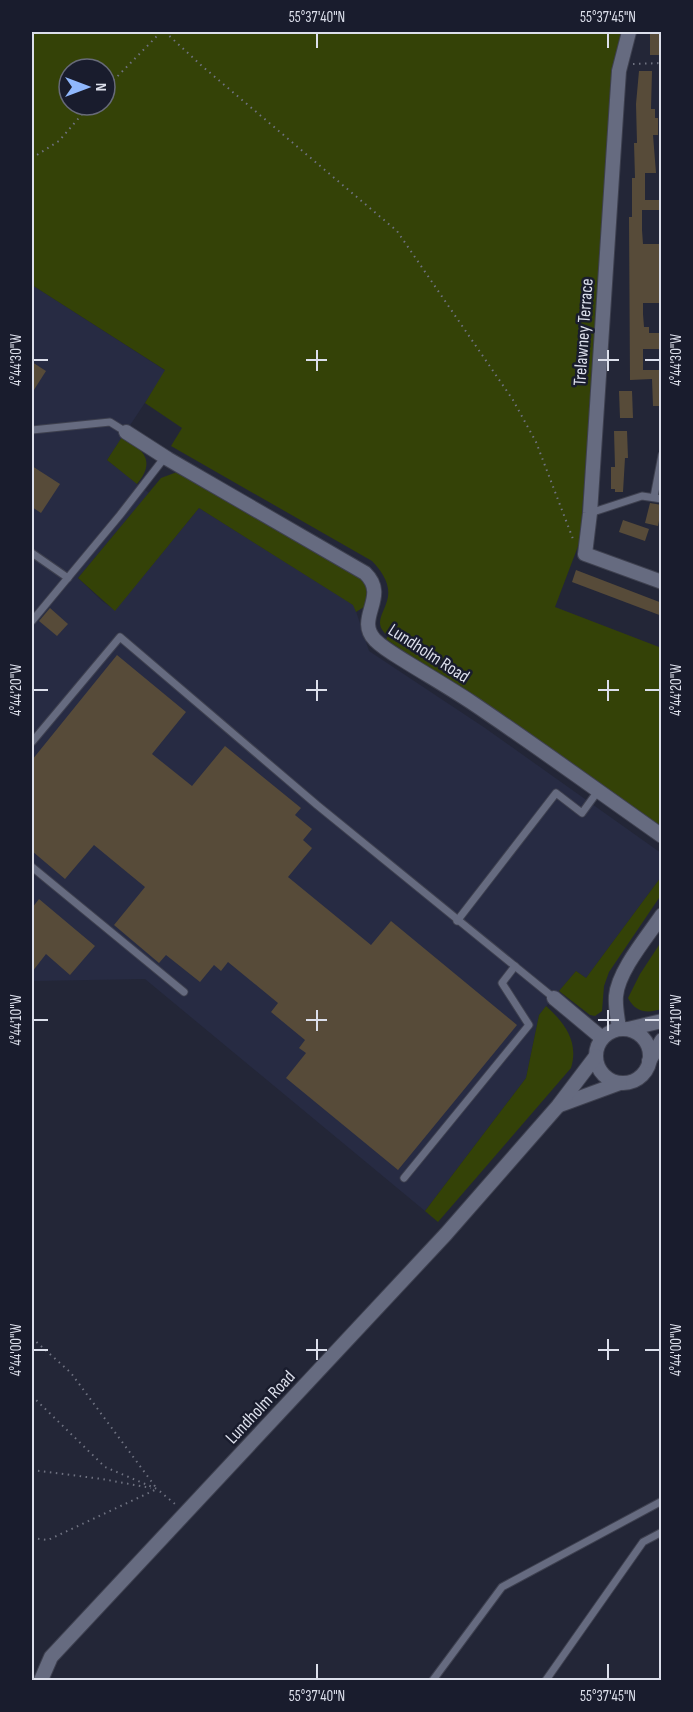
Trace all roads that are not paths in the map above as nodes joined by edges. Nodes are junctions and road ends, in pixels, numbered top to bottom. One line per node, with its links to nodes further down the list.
1 (629, 32): 7 (street, Trelawney Terrace)
2 (32, 430): 3 (lane)
3 (126, 432): 5 (street, Lundholm Road)
4 (662, 455): 6 (lane)
5 (165, 457): 9 (lane); 13 (street, Lundholm Road)
6 (658, 498): 7 (lane)
7 (590, 513): 10 (street, Trelawney Terrace)
8 (32, 553): 9 (lane)
9 (68, 578): 11 (lane)
10 (662, 582)
11 (32, 621)
12 (32, 742): 17 (lane)
13 (598, 792): 14 (street, Lundholm Road); 17 (lane)
14 (662, 836)
15 (32, 867): 19 (lane)
16 (662, 915): 22 (street)
17 (457, 921): 18 (lane)
18 (515, 966): 20 (lane); 29 (lane)
19 (184, 993)
20 (554, 998): 23 (street)
21 (662, 1021): 22 (street)
22 (623, 1029): 23 (street); 26 (street)
23 (602, 1038): 25 (street, Lundholm Road)
24 (662, 1040): 26 (street, Lundholm Road)
25 (596, 1056): 27 (street); 28 (street, Lundholm Road)
26 (649, 1062): 27 (street, Lundholm Road)
27 (620, 1083): 28 (street, Lundholm Road)
28 (558, 1106): 32 (street, Lundholm Road)
29 (404, 1178)
30 (662, 1501): 33 (lane)
31 (662, 1533): 34 (lane)
32 (41, 1680)
33 (434, 1680)
34 (546, 1680)

